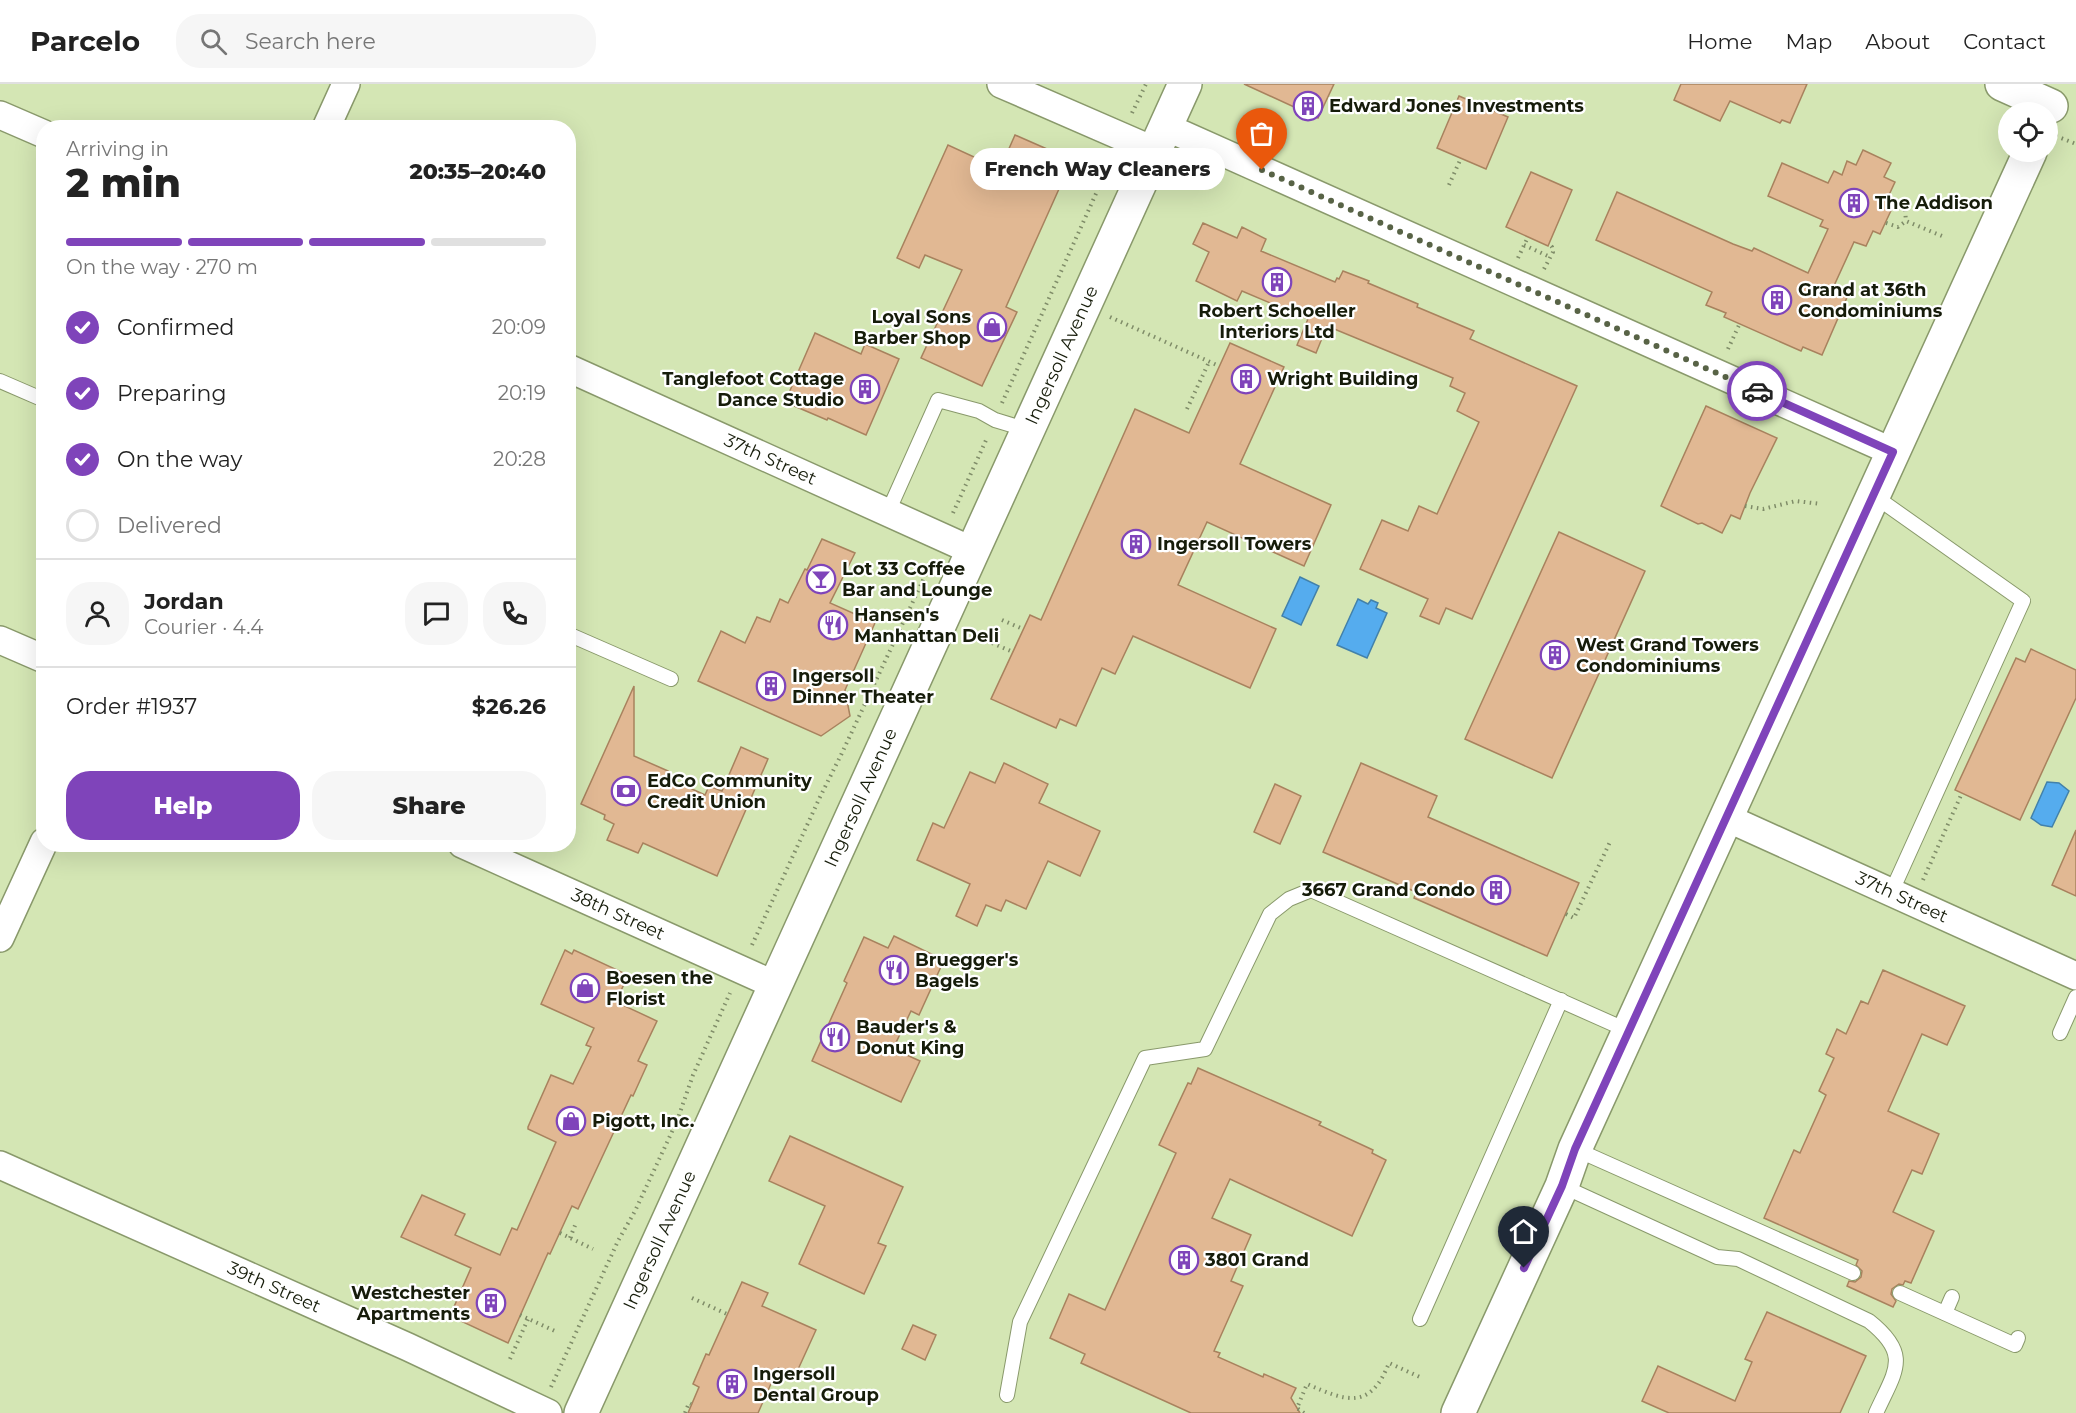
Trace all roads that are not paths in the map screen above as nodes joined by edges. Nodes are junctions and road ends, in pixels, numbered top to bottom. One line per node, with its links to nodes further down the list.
1 (346, 84): 7 (street)
2 (1001, 84): 9 (street)
3 (1185, 84): 9 (main road, Ingersoll Avenue)
4 (2002, 84): 5 (main road)
5 (2038, 102)
6 (0, 115): 8 (street)
7 (330, 120)
8 (36, 131)
9 (1160, 139): 14 (main road, Ingersoll Avenue); 15 (street)
10 (2025, 162): 15 (main road)
11 (576, 372): 17 (street, 37th Street)
12 (0, 381): 13 (lane)
13 (36, 397)
14 (1028, 430): 17 (lane); 18 (main road, Ingersoll Avenue)
15 (1893, 452): 16 (main road)
16 (1873, 495): 23 (main road); 26 (lane)
17 (888, 512): 18 (street, 37th Street)
18 (973, 551): 29 (main road, Ingersoll Avenue)
19 (576, 637): 22 (lane)
20 (0, 640): 21 (street)
21 (36, 656)
22 (671, 679)
23 (1726, 818): 26 (street, 37th Street); 32 (main road)
24 (39, 852): 27 (street)
25 (480, 852): 29 (street, 38th Street)
26 (1902, 898): 28 (street, 37th Street)
27 (0, 938)
28 (2076, 976)
29 (775, 985): 45 (main road, Ingersoll Avenue)
30 (2076, 997): 33 (lane)
31 (1561, 1000): 32 (lane); 41 (lane); 43 (lane)
32 (1629, 1032): 34 (main road)
33 (2060, 1034)
34 (1575, 1149): 36 (main road); 37 (lane)
35 (0, 1165): 44 (street, 39th Street)
36 (1562, 1186): 46 (main road); 47 (lane)
37 (1853, 1272)
38 (1900, 1293): 40 (lane)
39 (1952, 1297): 40 (lane)
40 (1945, 1314): 42 (lane)
41 (1419, 1320)
42 (2018, 1338)
43 (1007, 1395)
44 (547, 1404)
45 (581, 1413)
46 (1458, 1413)
47 (1876, 1413)

